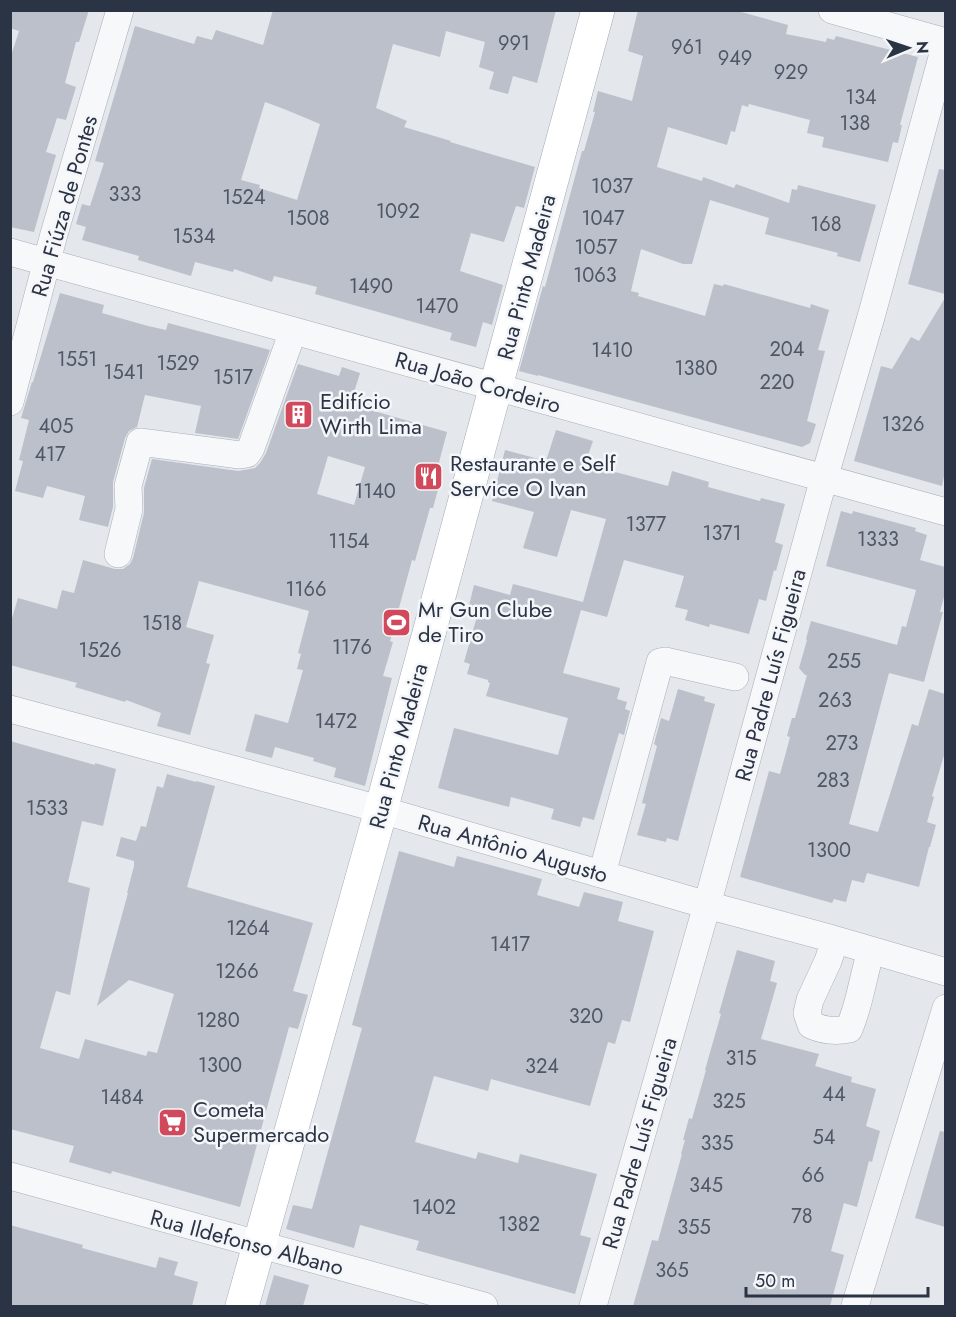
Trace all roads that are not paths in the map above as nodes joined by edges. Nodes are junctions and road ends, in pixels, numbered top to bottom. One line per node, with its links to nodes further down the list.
1 (120, 10): 6 (street, Rua Fiúza de Pontes)
2 (598, 10): 8 (main road, Rua Pinto Madeira)
3 (832, 10): 4 (street)
4 (945, 42): 10 (street, Rua Padre Luís Figueira)
5 (10, 252): 6 (street, Rua João Cordeiro)
6 (46, 263): 7 (street, Rua João Cordeiro); 9 (street, Rua Fiúza de Pontes)
7 (293, 331): 8 (street, Rua João Cordeiro); 12 (street)
8 (496, 387): 10 (street, Rua João Cordeiro); 15 (main road, Rua Pinto Madeira)
9 (10, 402)
10 (825, 479): 11 (street, Rua João Cordeiro); 17 (street, Rua Padre Luís Figueira)
11 (945, 512)
12 (118, 554)
13 (735, 677): 16 (street)
14 (10, 709): 15 (street, Rua Antônio Augusto)
15 (381, 810): 16 (street, Rua Antônio Augusto); 23 (main road, Rua Pinto Madeira)
16 (602, 874): 17 (street, Rua Antônio Augusto)
17 (707, 905): 18 (street, Rua Antônio Augusto); 26 (street, Rua Padre Luís Figueira)
18 (835, 940): 19 (street, Rua Antônio Augusto); 19 (street)
19 (872, 951): 20 (street, Rua Antônio Augusto)
20 (945, 972)
21 (945, 1008): 27 (street)
22 (10, 1176): 23 (street, Rua Ildefonso Albano)
23 (258, 1245): 24 (main road, Rua Pinto Madeira); 25 (street, Rua Ildefonso Albano)
24 (242, 1306)
25 (484, 1306)
26 (593, 1306)
27 (855, 1306)

